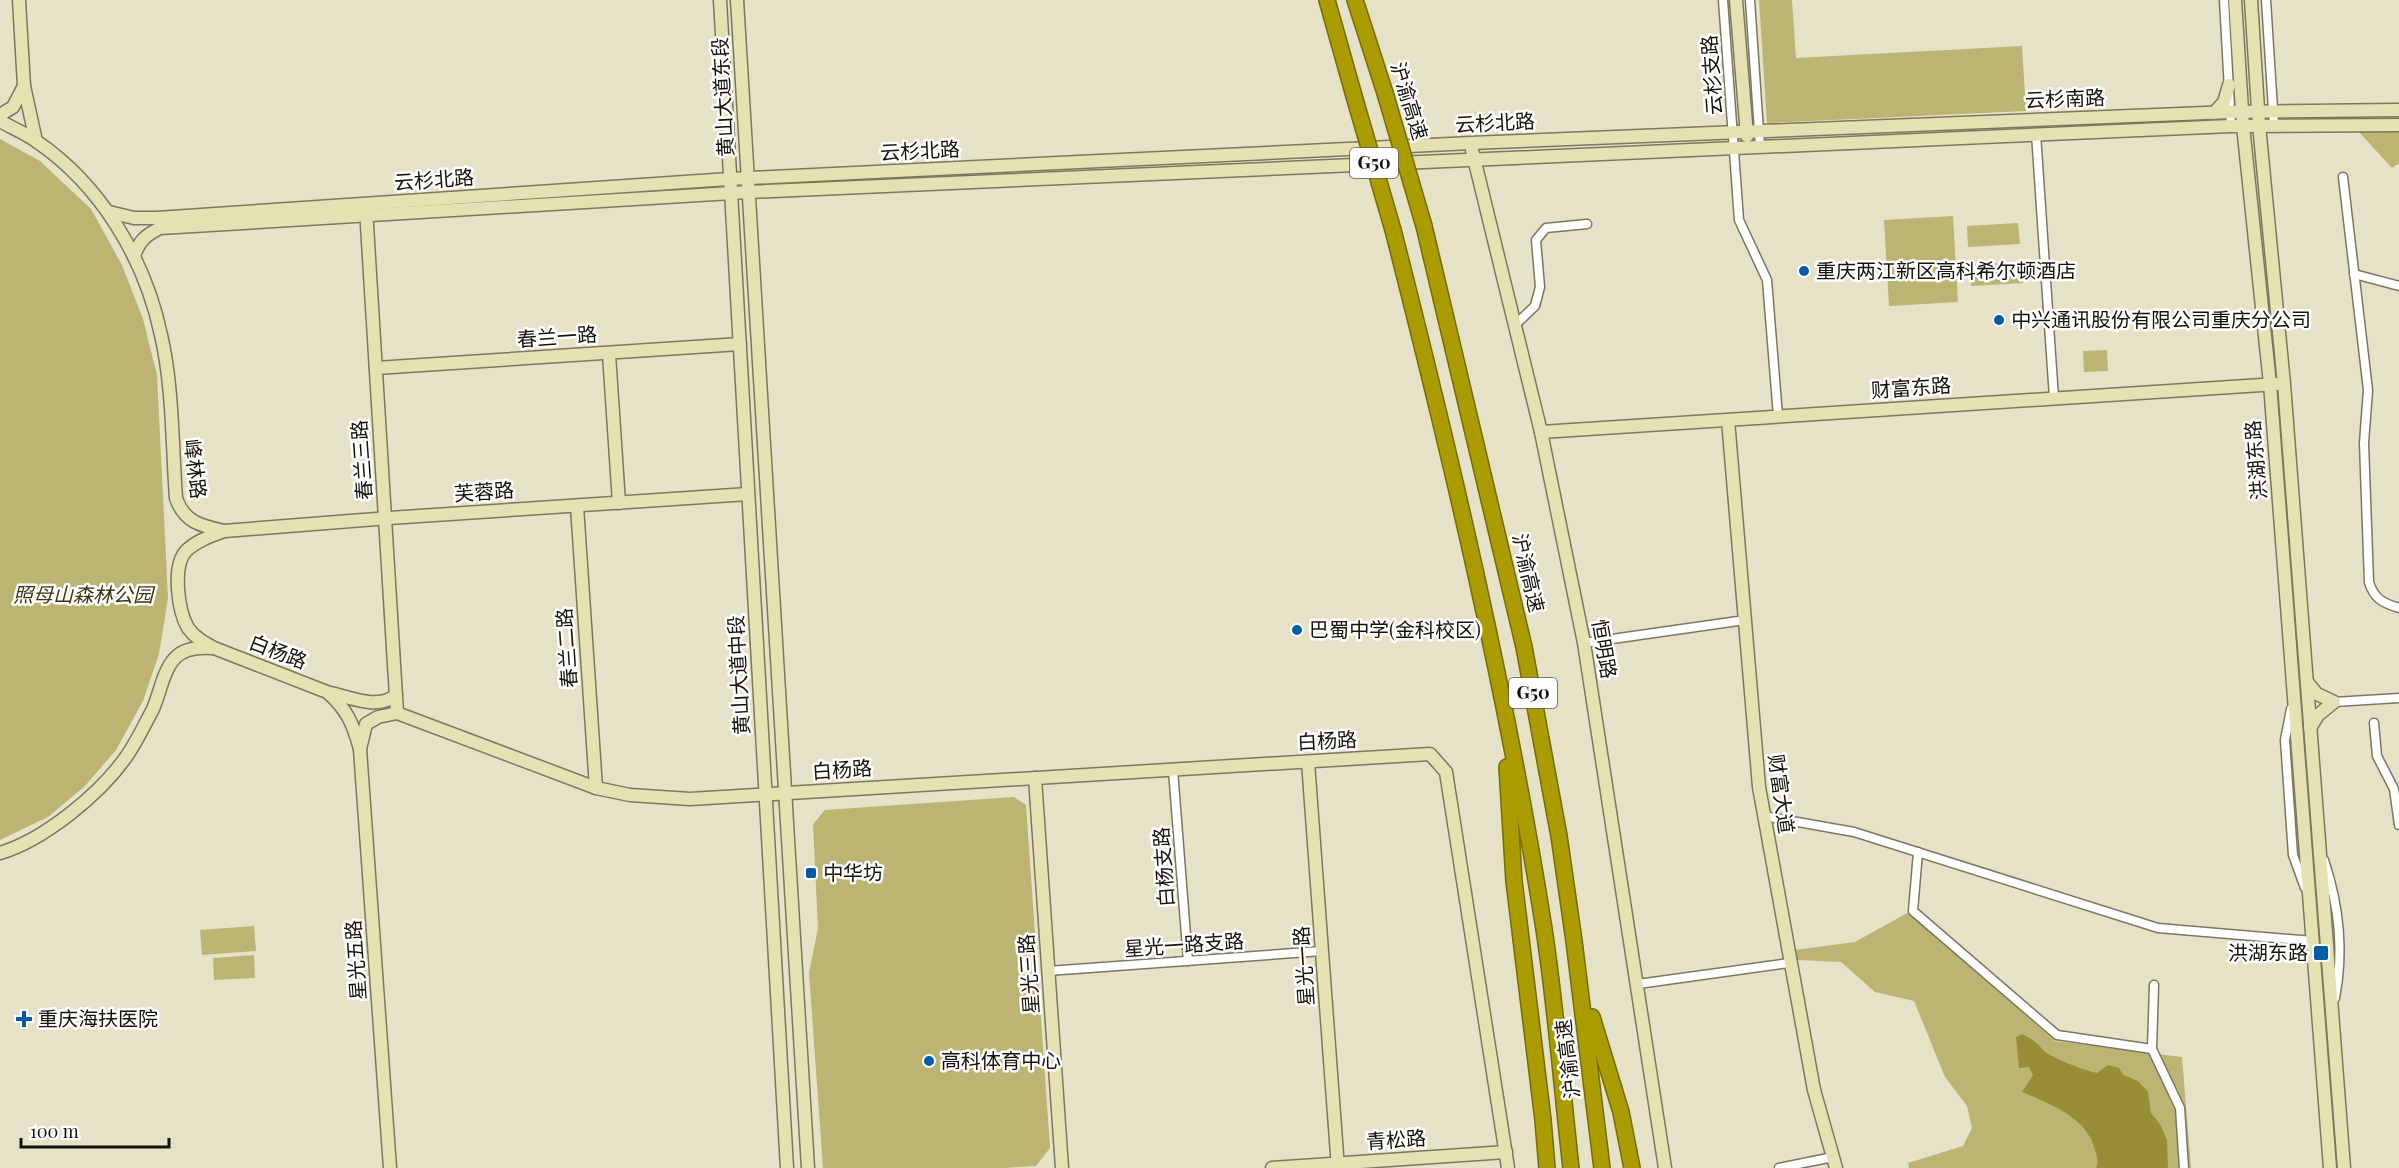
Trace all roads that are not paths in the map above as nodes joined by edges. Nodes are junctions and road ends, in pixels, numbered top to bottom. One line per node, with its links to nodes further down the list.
1 (19, 0): 14 (main road)
2 (720, 0): 36 (main road, 黄山大道东段)
3 (737, 0): 35 (main road, 黄山大道东段)
4 (1327, 0): 67 (highway, 沪渝高速 / G50, bridge)
5 (1357, 0): 90 (highway, 沪渝高速 / G50, bridge)
6 (1723, 0): 27 (street, 云杉支路)
7 (1736, 0): 26 (main road)
8 (1750, 0): 26 (street)
9 (2224, 0): 13 (street, 洪湖东路)
10 (2235, 0): 19 (main road, 洪湖东路)
11 (2251, 0): 16 (main road, 洪湖东路)
12 (2266, 0): 17 (street)
13 (2229, 85): 18 (main road); 19 (street, 洪湖东路)
14 (24, 86): 20 (main road); 29 (main road)
15 (2399, 110): 17 (main road, 云杉南路)
16 (2258, 111): 17 (main road, 云杉南路); 19 (main road, 云杉南路); 23 (main road, 洪湖东路)
17 (2273, 111): 24 (street)
18 (2214, 112): 19 (main road, 云杉南路); 26 (main road, 云杉南路)
19 (2236, 112): 25 (main road, 洪湖东路)
20 (0, 115)
21 (0, 121): 29 (main road, 峰林路)
22 (2399, 124): 24 (main road, 云杉南路)
23 (2259, 125): 24 (main road, 云杉南路); 25 (main road, 云杉南路); 50 (main road, 洪湖东路)
24 (2274, 125)
25 (2237, 126): 28 (main road, 云杉南路); 49 (main road, 洪湖东路)
26 (1753, 130): 27 (main road, 云杉南路); 31 (main road)
27 (1733, 131): 30 (main road, 云杉北路); 32 (street, 云杉支路)
28 (2036, 134): 31 (main road, 云杉南路); 51 (street)
29 (36, 141): 40 (main road, 峰林路)
30 (1471, 143): 33 (main road, 恒明路); 35 (main road, 云杉北路)
31 (1754, 146): 32 (main road, 云杉南路)
32 (1734, 147): 33 (main road, 云杉北路); 52 (street, 云杉支路)
33 (1474, 158): 37 (main road, 云杉北路); 45 (main road, 恒明路)
34 (2343, 177): 43 (street)
35 (747, 178): 36 (main road, 云杉北路); 37 (main road, 黄山大道东段)
36 (729, 180): 38 (main road, 黄山大道中段); 39 (main road, 云杉北路)
37 (748, 192): 38 (main road, 云杉北路); 79 (main road, 黄山大道中段)
38 (730, 193): 39 (main road, 云杉北路); 46 (main road, 黄山大道中段)
39 (366, 210): 40 (main road, 云杉北路); 42 (main road, 云杉北路); 48 (main road, 春兰三路)
40 (109, 212): 42 (main road, 峰林路)
41 (1587, 224): 45 (street)
42 (134, 256): 59 (main road, 峰林路)
43 (2354, 274): 44 (street); 60 (street)
44 (2399, 286)
45 (1515, 325): 54 (main road, 恒明路)
46 (740, 344): 47 (main road, 春兰一路); 55 (main road, 黄山大道中段)
47 (609, 354): 48 (main road, 春兰一路); 56 (main road)
48 (376, 368): 58 (main road, 春兰三路)
49 (2270, 384): 50 (main road, 财富东路); 51 (main road, 财富东路); 85 (main road, 洪湖东路)
50 (2284, 384): 64 (main road, 洪湖东路)
51 (2054, 398): 52 (main road, 财富东路)
52 (1778, 416): 53 (main road, 财富东路)
53 (1728, 420): 54 (main road, 财富东路); 61 (main road, 财富大道)
54 (1541, 432): 62 (main road, 恒明路)
55 (748, 494): 56 (main road, 芙蓉路); 80 (main road, 黄山大道中段)
56 (619, 503): 57 (main road, 芙蓉路)
57 (577, 506): 58 (main road, 芙蓉路); 77 (main road, 春兰二路)
58 (386, 518): 59 (main road, 芙蓉路); 66 (main road, 春兰三路)
59 (224, 531): 63 (main road)
60 (2399, 608)
61 (1744, 620): 62 (street); 81 (main road, 财富大道)
62 (1584, 643): 91 (main road, 恒明路)
63 (214, 648): 65 (main road, 白杨路); 84 (main road)
64 (2307, 682): 69 (main road); 72 (main road, 洪湖东路)
65 (327, 692): 66 (main road, 白杨路); 73 (main road, 白杨路)
66 (396, 695): 70 (main road, 春兰三路)
67 (1503, 698): 103 (highway); 104 (highway, 沪渝高速 / G50)
68 (2399, 698): 69 (street)
69 (2334, 702): 72 (main road)
70 (397, 713): 73 (main road); 77 (main road, 白杨路)
71 (2374, 723): 78 (street)
72 (2310, 728): 111 (main road, 洪湖东路)
73 (360, 749): 97 (main road, 星光五路)
74 (1308, 762): 75 (main road, 白杨路); 86 (main road, 星光一路); 94 (main road, 白杨路)
75 (1173, 770): 76 (main road, 白杨路); 87 (street, 白杨支路)
76 (1035, 778): 79 (main road, 白杨路); 89 (main road, 星光三路)
77 (596, 788): 80 (main road, 白杨路)
78 (2396, 788): 82 (street)
79 (785, 794): 80 (main road, 白杨路); 99 (main road, 黄山大道中段)
80 (766, 795): 98 (main road, 黄山大道中段)
81 (1764, 816): 83 (street); 88 (main road, 财富大道)
82 (2399, 825)
83 (1918, 852): 85 (street); 93 (street)
84 (0, 853)
85 (2313, 941): 110 (main road, 洪湖东路)
86 (1322, 951): 87 (street, 星光一路支路); 96 (main road, 星光一路)
87 (1188, 961): 89 (street, 星光一路支路)
88 (1789, 963): 91 (street); 95 (main road, 财富大道)
89 (1048, 971): 100 (main road, 星光三路)
90 (1580, 977): 105 (highway, 沪渝高速 / G50); 106 (highway)
91 (1638, 984): 107 (main road, 恒明路)
92 (2154, 986): 93 (street)
93 (2152, 1049): 109 (street)
94 (1506, 1152): 96 (main road, 青松路); 102 (main road)
95 (1834, 1162): 108 (street)
96 (1338, 1166): 101 (main road, 青松路)
97 (390, 1168)
98 (787, 1168)
99 (808, 1168)
100 (1062, 1168)
101 (1272, 1168)
102 (1508, 1168)
103 (1547, 1168)
104 (1571, 1168)
105 (1602, 1168)
106 (1632, 1168)
107 (1665, 1168)
108 (1779, 1168)
109 (2184, 1168)
110 (2330, 1168)
111 (2344, 1168)

